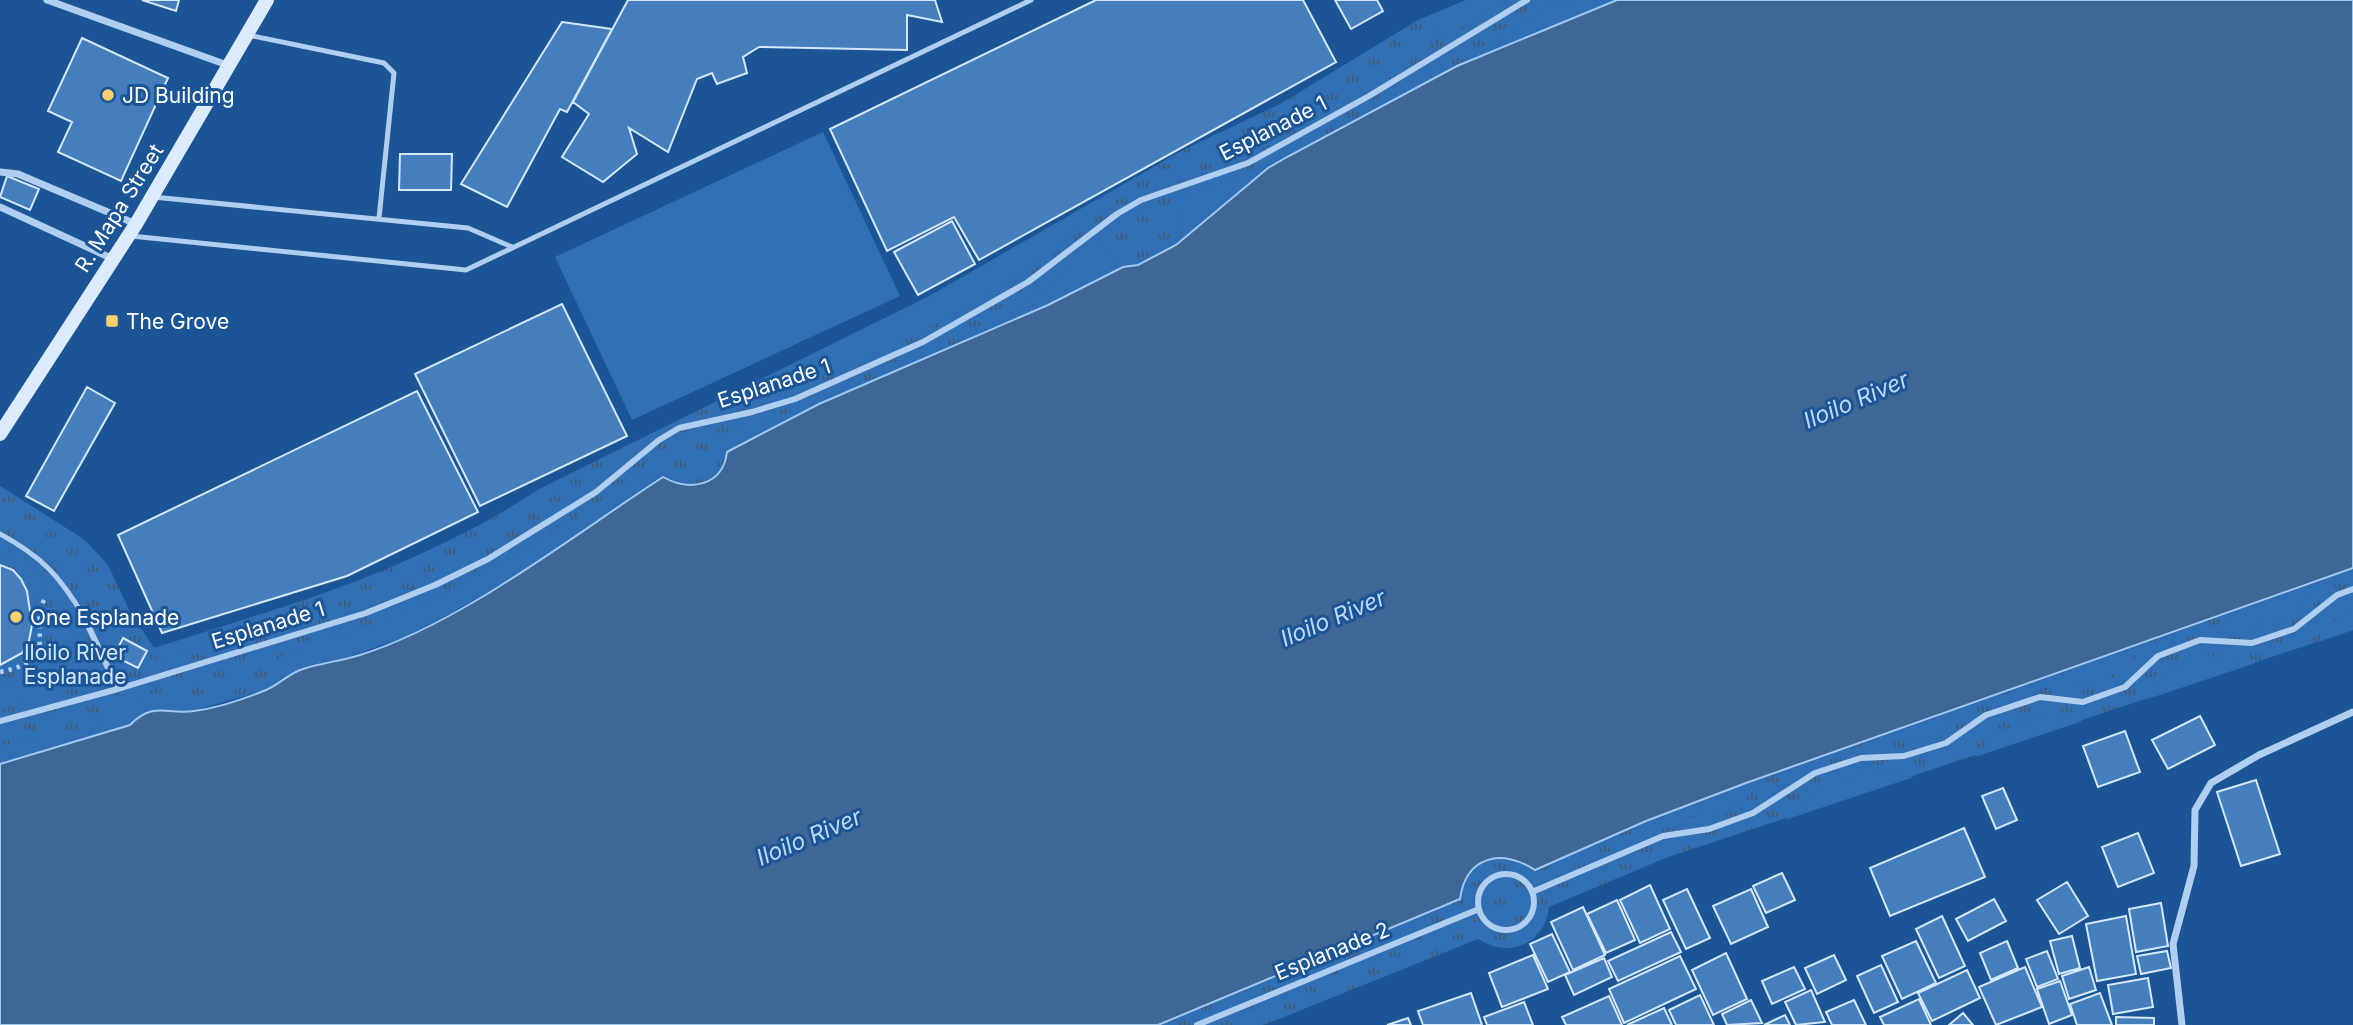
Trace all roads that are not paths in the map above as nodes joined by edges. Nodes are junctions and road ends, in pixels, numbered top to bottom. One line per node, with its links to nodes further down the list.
1 (47, 0): 6 (street)
2 (267, 0): 5 (main road, R. Mapa Street)
3 (1031, 0): 12 (lane)
4 (1527, 0): 18 (street, Esplanade 1)
5 (248, 35): 6 (main road, R. Mapa Street); 10 (lane)
6 (230, 66): 8 (main road, R. Mapa Street)
7 (0, 172): 11 (street)
8 (152, 197): 10 (lane); 11 (main road, R. Mapa Street)
9 (0, 207): 13 (street)
10 (379, 218): 12 (lane)
11 (132, 230): 12 (lane); 13 (main road, R. Mapa Street)
12 (512, 247)
13 (113, 259): 14 (main road, R. Mapa Street)
14 (0, 434)
15 (0, 534): 17 (lane)
16 (2353, 589): 21 (street)
17 (83, 618): 18 (street)
18 (118, 689): 20 (street, Esplanade 1)
19 (2353, 712): 24 (street)
20 (0, 721)
21 (1532, 892): 22 (street); 22 (street)
22 (1479, 909): 23 (street, Esplanade 2)
23 (1197, 1025)
24 (2182, 1025)

